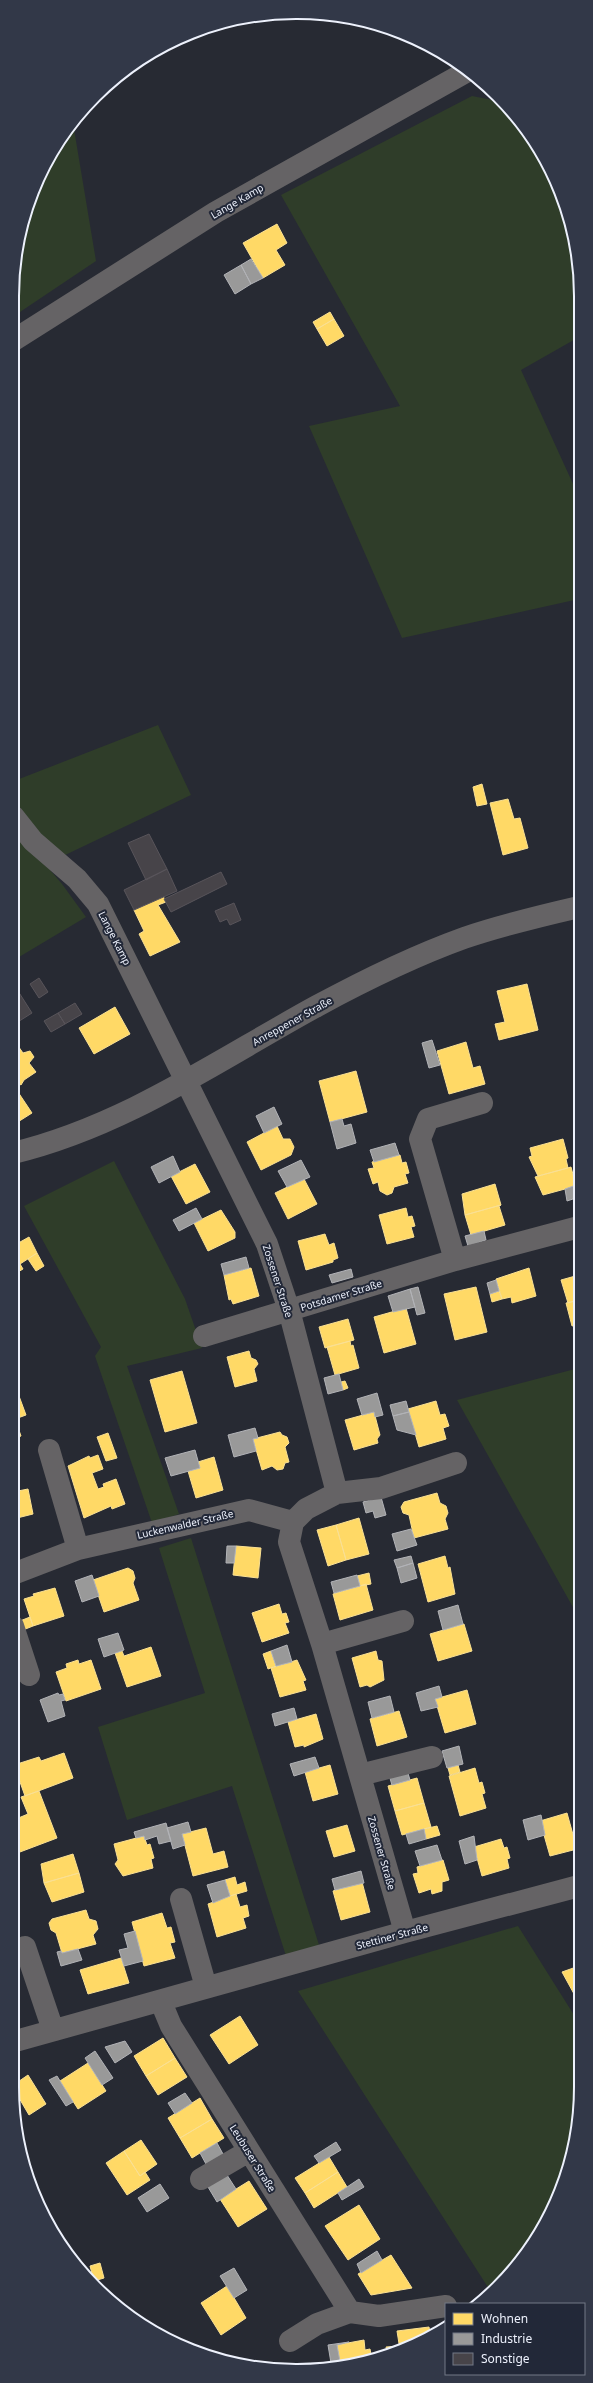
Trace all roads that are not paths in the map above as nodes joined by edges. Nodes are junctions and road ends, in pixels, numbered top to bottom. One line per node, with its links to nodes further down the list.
1 (462, 74): 2 (street, Lange Kamp)
2 (19, 337)
3 (19, 823): 5 (street, Lange Kamp)
4 (574, 908): 5 (street, Anreppener Straße)
5 (187, 1081): 7 (street, Anreppener Straße); 10 (street, Zossener Straße)
6 (482, 1104): 9 (street)
7 (19, 1151)
8 (574, 1228): 9 (street, Potsdamer Straße)
9 (456, 1260): 10 (street, Potsdamer Straße)
10 (289, 1310): 11 (street, Potsdamer Straße); 14 (street, Zossener Straße)
11 (204, 1336)
12 (49, 1450): 16 (street)
13 (456, 1463): 14 (street)
14 (337, 1493): 15 (street)
15 (293, 1522): 16 (street, Luckenwalder Straße); 20 (street, Zossener Straße)
16 (78, 1549): 17 (street, Luckenwalder Straße)
17 (19, 1572)
18 (403, 1621): 20 (street)
19 (19, 1644): 21 (street)
20 (322, 1644): 23 (street, Zossener Straße)
21 (29, 1675)
22 (432, 1758): 23 (street)
23 (360, 1775): 26 (street, Zossener Straße)
24 (574, 1887): 26 (street, Stettiner Straße)
25 (181, 1899): 28 (street)
26 (405, 1932): 28 (street, Stettiner Straße)
27 (25, 1947): 30 (street)
28 (206, 1987): 29 (street, Stettiner Straße)
29 (161, 2002): 30 (street, Stettiner Straße); 32 (street, Leubuser Straße)
30 (53, 2030): 31 (street, Stettiner Straße)
31 (19, 2040)
32 (249, 2151): 33 (street); 35 (street, Leubuser Straße)
33 (201, 2179)
34 (445, 2306): 35 (street)
35 (350, 2312): 36 (street)
36 (290, 2341)

